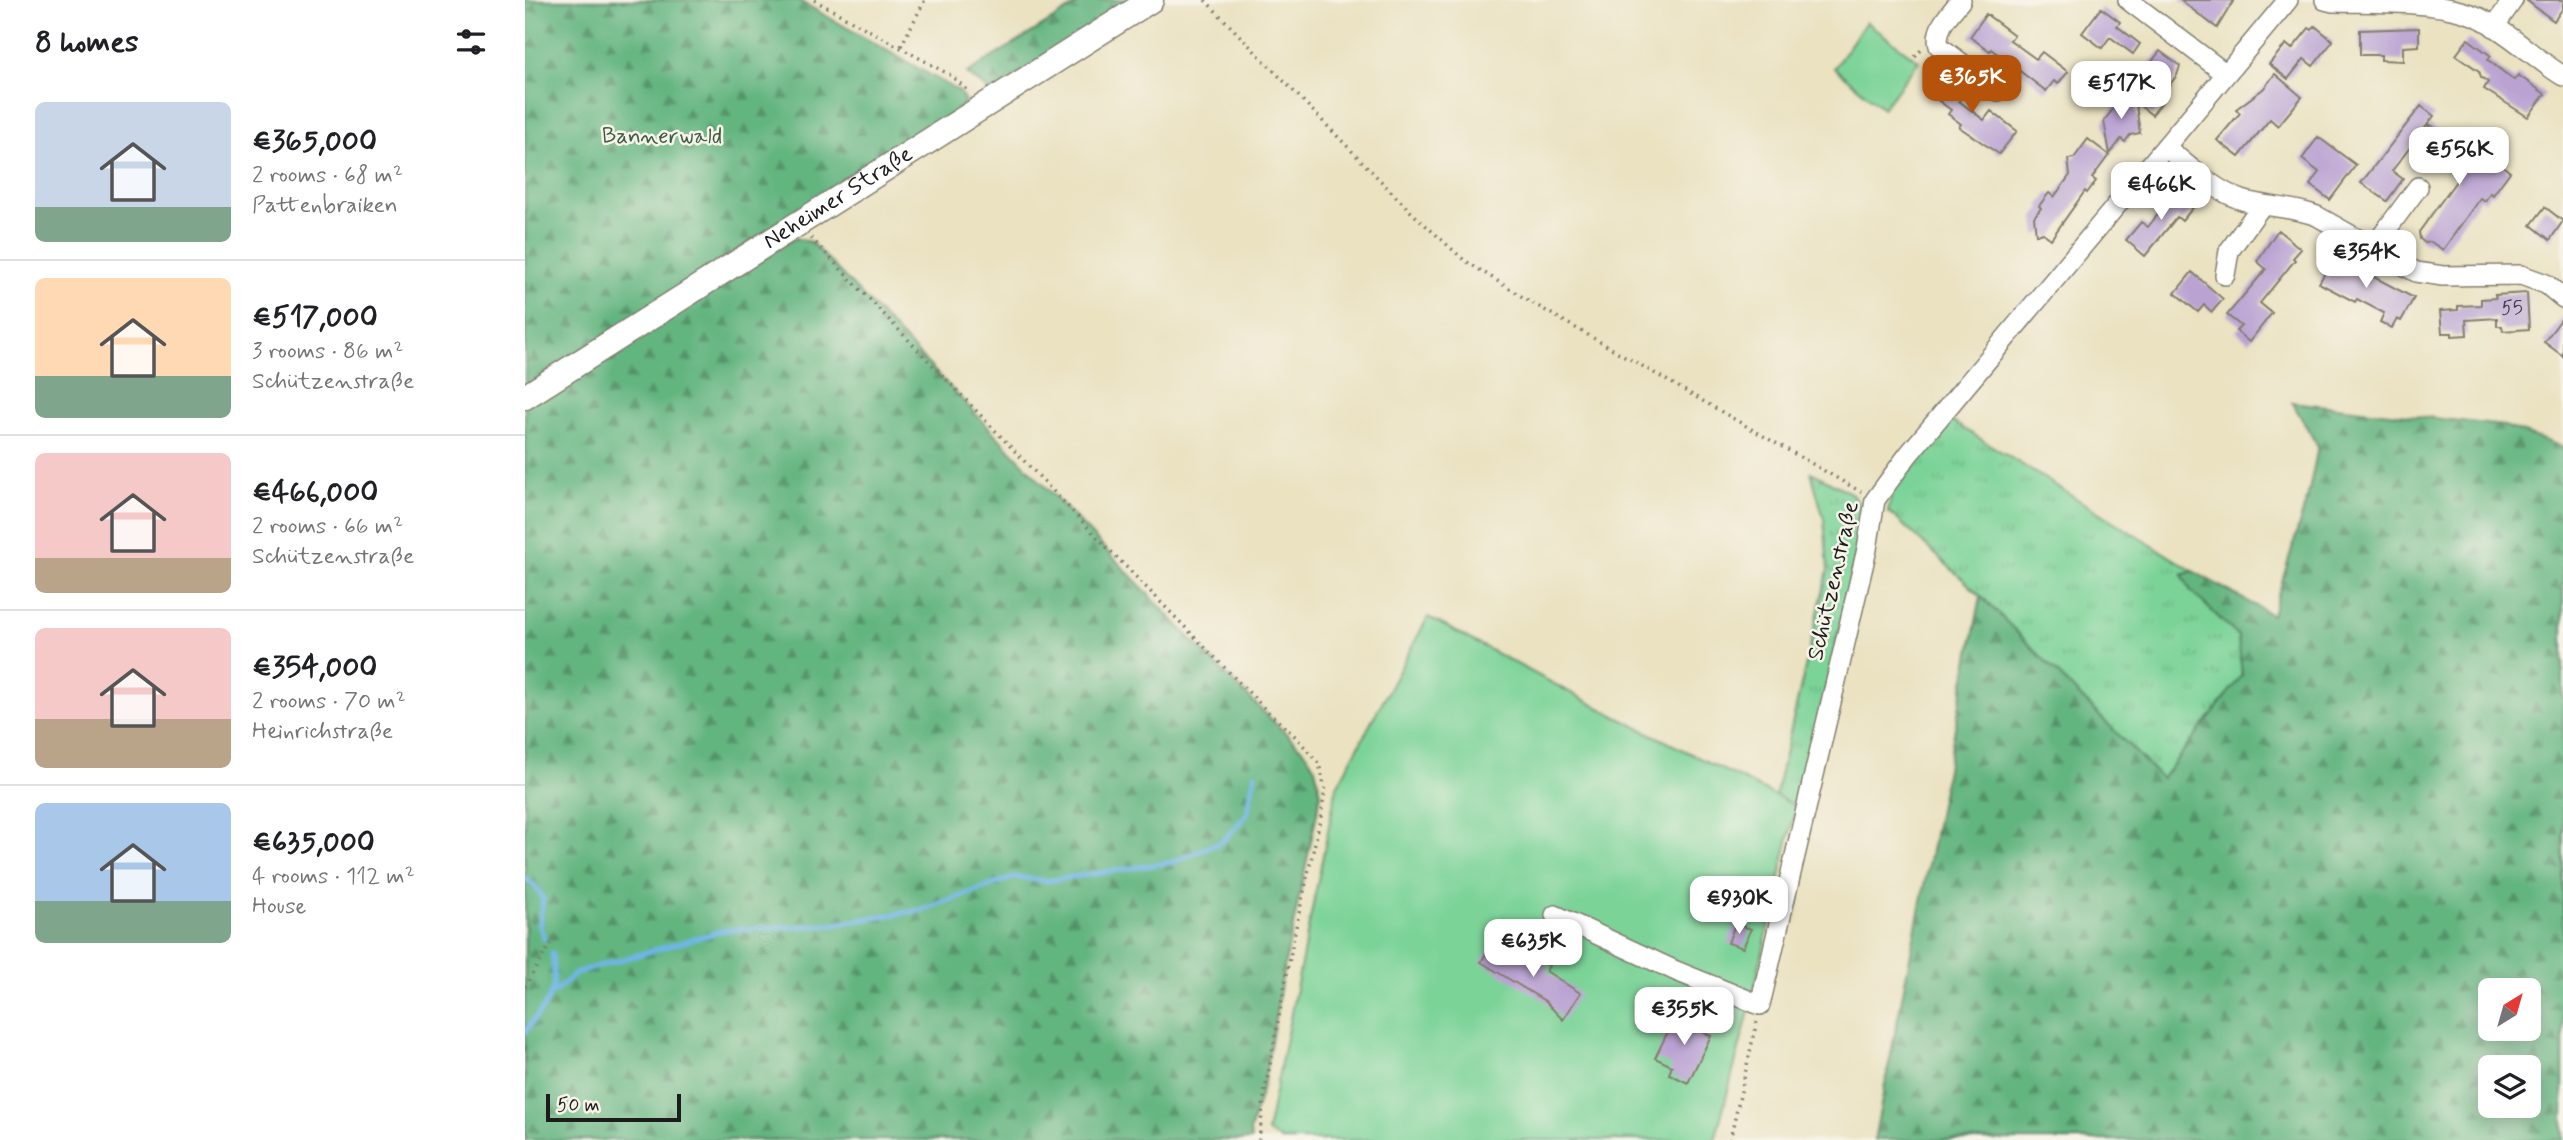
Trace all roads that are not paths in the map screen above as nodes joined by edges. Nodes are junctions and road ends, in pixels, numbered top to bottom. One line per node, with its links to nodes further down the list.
1 (1151, 0): 17 (main road, Neheimer Straße)
2 (1961, 0): 10 (street)
3 (2128, 0): 8 (street)
4 (2288, 0): 8 (street, Schützenstraße)
5 (2325, 0): 7 (street)
6 (2513, 0): 7 (street)
7 (2494, 27): 9 (street)
8 (2226, 74): 11 (street, Schützenstraße)
9 (2563, 76)
10 (1998, 91)
11 (2165, 147): 13 (street); 18 (street, Schützenstraße)
12 (2418, 187): 14 (street)
13 (2262, 205): 14 (street); 15 (street)
14 (2373, 248): 16 (street)
15 (2225, 275)
16 (2563, 298)
17 (525, 397)
18 (1555, 915)

